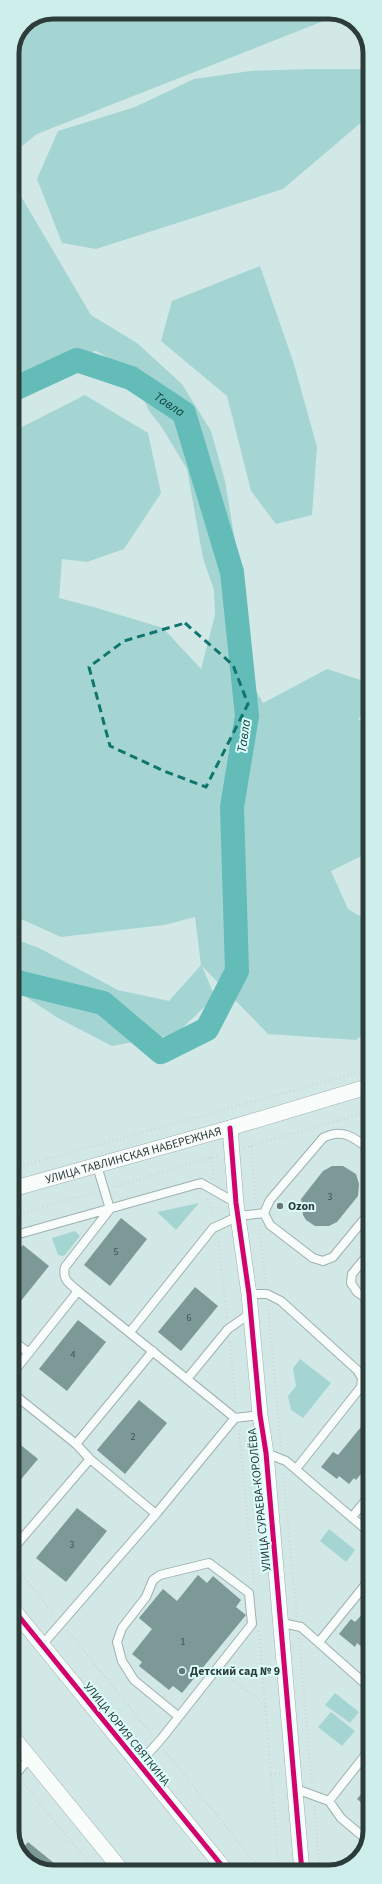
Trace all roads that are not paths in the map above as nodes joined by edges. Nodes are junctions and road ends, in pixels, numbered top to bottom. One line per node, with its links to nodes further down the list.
1 (363, 1088): 2 (street, УЛИЦА ТАВЛИНСКАЯ НАБЕРЕЖНАЯ)
2 (230, 1128): 4 (street, УЛИЦА ТАВЛИНСКАЯ НАБЕРЕЖНАЯ); 7 (street, УЛИЦА СУРАЕВА-КОРОЛЁВА)
3 (363, 1145): 8 (lane)
4 (97, 1166): 5 (street, УЛИЦА ТАВЛИНСКАЯ НАБЕРЕЖНАЯ); 6 (lane)
5 (19, 1187)
6 (110, 1209): 7 (lane); 10 (lane); 12 (lane)
7 (238, 1209): 8 (lane); 13 (street, УЛИЦА СУРАЕВА-КОРОЛЁВА); 16 (lane)
8 (261, 1213): 9 (lane)
9 (363, 1221)
10 (19, 1234)
11 (363, 1261): 14 (lane)
12 (78, 1291): 16 (lane); 19 (lane)
13 (249, 1294): 15 (street, УЛИЦА СУРАЕВА-КОРОЛЁВА); 28 (lane)
14 (363, 1296)
15 (251, 1313): 21 (lane); 23 (street, УЛИЦА СУРАЕВА-КОРОЛЁВА)
16 (130, 1332): 18 (lane)
17 (19, 1345): 19 (lane)
18 (153, 1351): 21 (lane); 25 (lane)
19 (29, 1353): 20 (lane)
20 (19, 1365)
21 (187, 1379): 24 (lane)
22 (19, 1400): 25 (lane)
23 (260, 1415): 24 (lane); 26 (street, УЛИЦА СУРАЕВА-КОРОЛЁВА)
24 (236, 1418): 30 (lane)
25 (76, 1444): 27 (lane)
26 (266, 1453): 28 (lane); 36 (street, УЛИЦА СУРАЕВА-КОРОЛЁВА)
27 (90, 1459): 30 (lane); 33 (lane)
28 (296, 1469): 31 (lane)
29 (363, 1504): 31 (lane)
30 (156, 1514): 38 (lane)
31 (352, 1517): 32 (lane)
32 (363, 1527)
33 (19, 1542)
34 (363, 1588): 37 (lane)
35 (19, 1617): 38 (street, УЛИЦА ЮРИЯ СВЯТКИНА)
36 (282, 1623): 37 (lane); 46 (street, УЛИЦА СУРАЕВА-КОРОЛЁВА)
37 (319, 1642): 39 (lane)
38 (42, 1645): 44 (street, УЛИЦА ЮРИЯ СВЯТКИНА)
39 (363, 1678)
40 (178, 1716): 40 (lane); 44 (lane)
41 (19, 1744): 42 (street)
42 (30, 1757): 45 (lane); 49 (street)
43 (363, 1757): 47 (lane)
44 (139, 1764): 50 (street, УЛИЦА ЮРИЯ СВЯТКИНА)
45 (19, 1771)
46 (296, 1789): 47 (lane); 51 (street, УЛИЦА СУРАЕВА-КОРОЛЁВА)
47 (329, 1801): 48 (lane)
48 (363, 1836)
49 (116, 1865)
50 (221, 1865)
51 (301, 1865)

